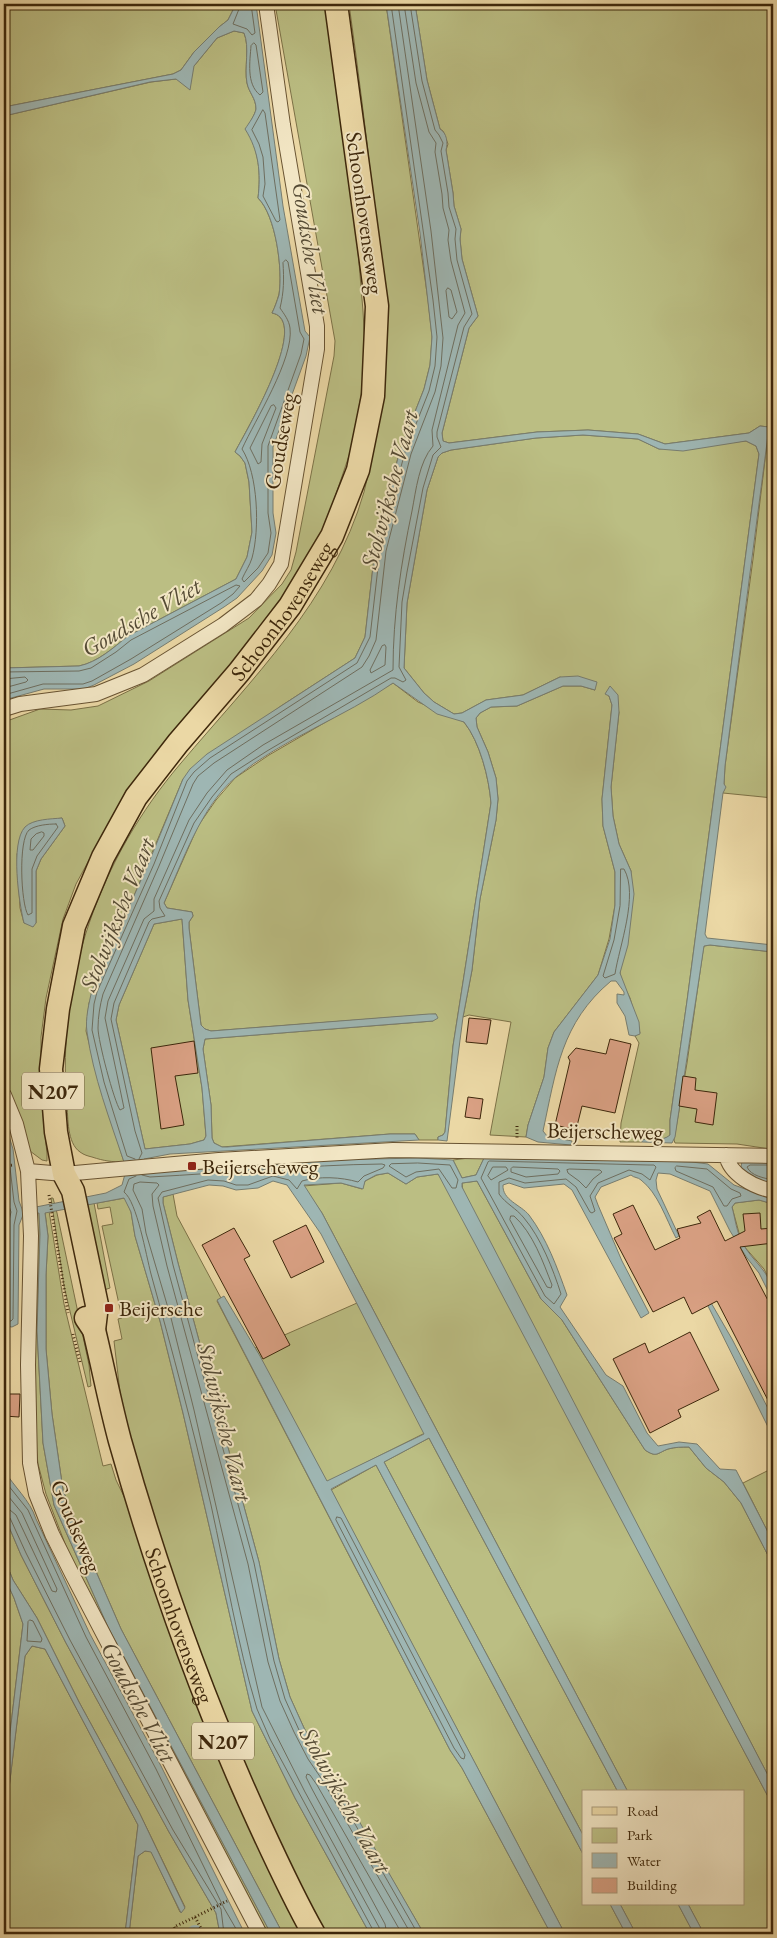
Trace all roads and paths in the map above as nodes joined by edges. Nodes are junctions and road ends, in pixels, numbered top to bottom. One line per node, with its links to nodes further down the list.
1 (266, 4): 3 (street, Goudseweg)
2 (336, 4): 8 (main road, Schoonhovenseweg / N207)
3 (4, 709)
4 (4, 1096): 7 (street, Goudseweg)
5 (726, 1155): 6 (street, Beijerscheweg); 8 (street, Beijerscheweg); 9 (street)
6 (773, 1156)
7 (28, 1171): 8 (street); 14 (street, Goudseweg)
8 (64, 1174): 12 (main road, Schoonhovenseweg / N207)
9 (773, 1191)
10 (49, 1195): 11 (path)
11 (70, 1320)
12 (83, 1329): 13 (path); 19 (main road, Schoonhovenseweg / N207)
13 (81, 1365)
14 (239, 1895): 15 (path); 18 (street, Goudseweg)
15 (195, 1916): 16 (path); 17 (path)
16 (178, 1934)
17 (204, 1934)
18 (260, 1934)
19 (314, 1934)

